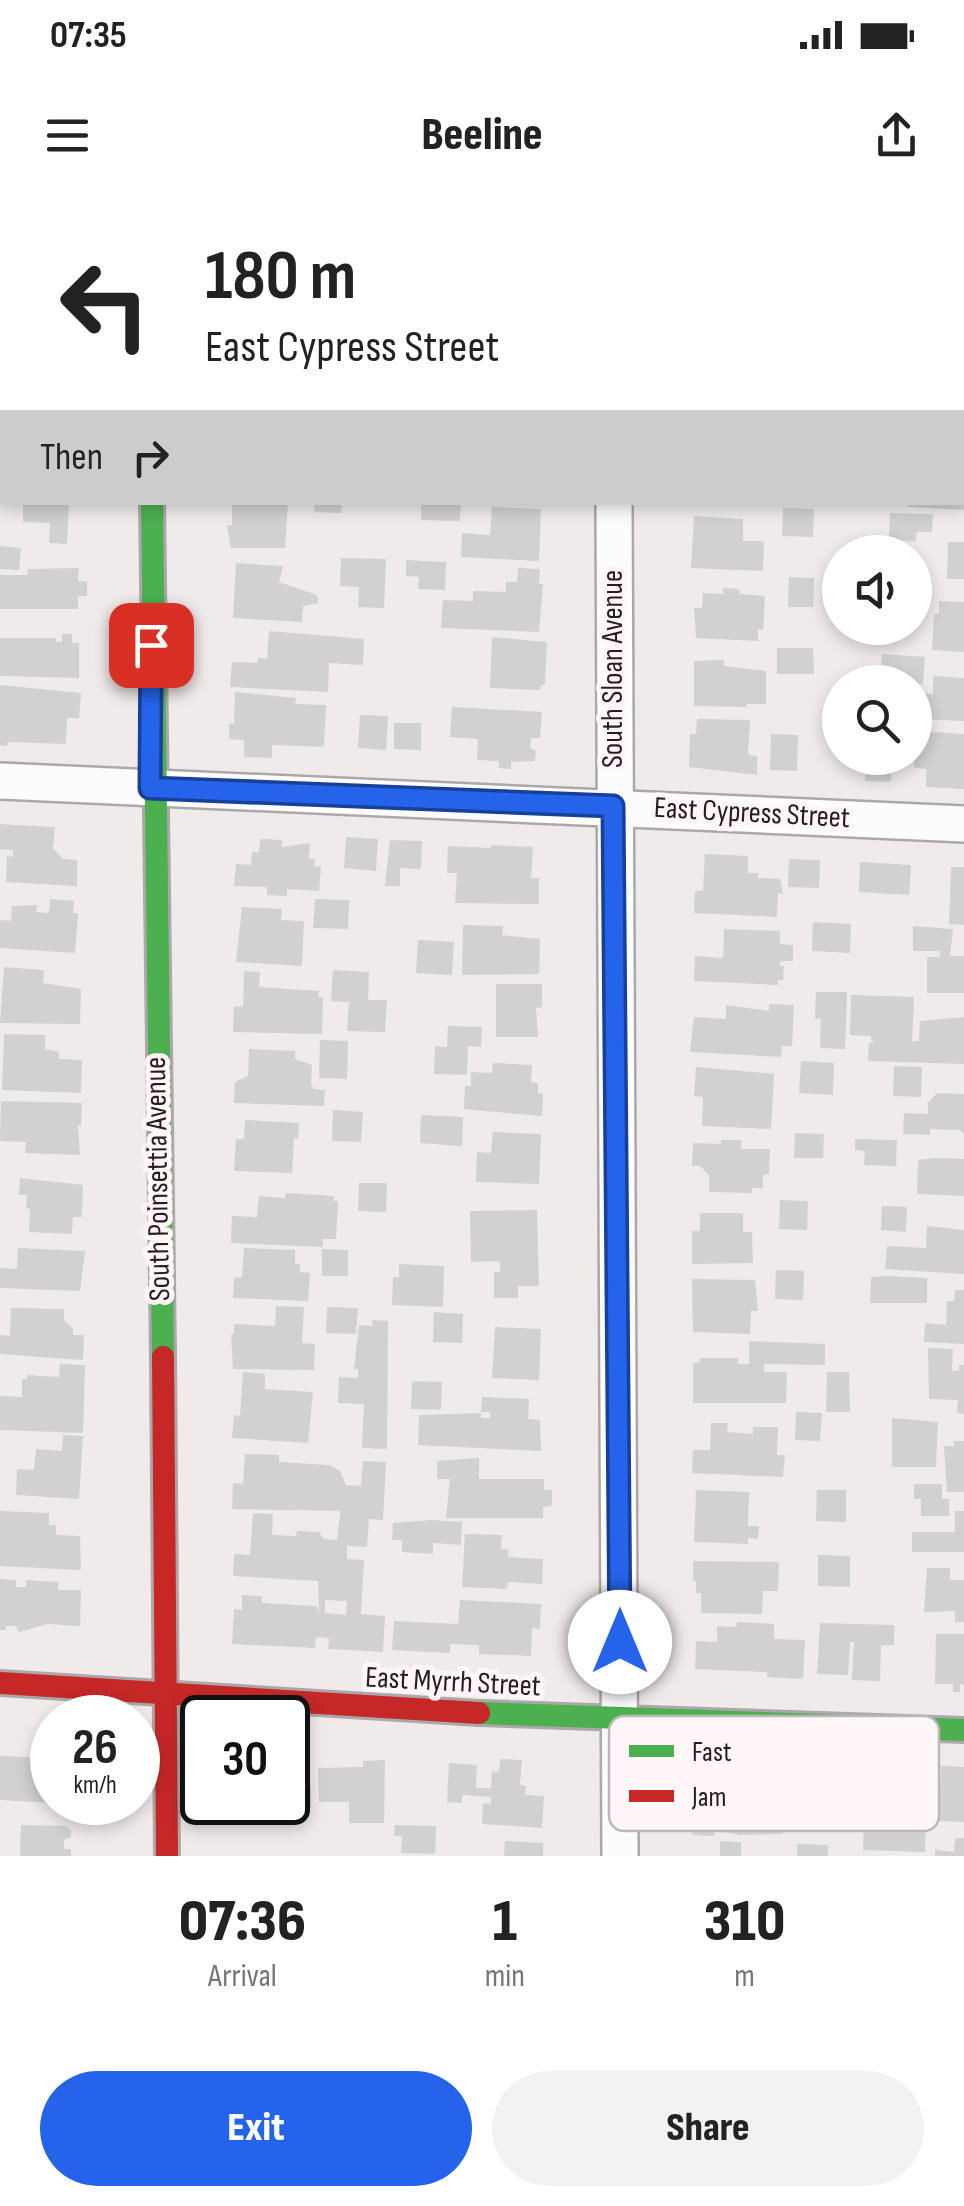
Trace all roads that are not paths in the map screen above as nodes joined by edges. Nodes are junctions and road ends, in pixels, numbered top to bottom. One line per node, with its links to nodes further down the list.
1 (152, 505): 4 (street, South Poinsettia Avenue)
2 (614, 505): 5 (street, South Sloan Avenue)
3 (0, 782): 4 (street, East Cypress Street)
4 (150, 788): 5 (street, East Cypress Street); 8 (street, South Poinsettia Avenue)
5 (613, 806): 6 (street, East Cypress Street); 9 (street, South Sloan Avenue)
6 (964, 824)
7 (0, 1684): 8 (street, East Myrrh Street)
8 (168, 1698): 10 (street, East Myrrh Street); 13 (street, South Poinsettia Avenue)
9 (620, 1716)
10 (609, 1720)
11 (939, 1729): 12 (street, East Myrrh Street)
12 (964, 1730)
13 (167, 1856)

